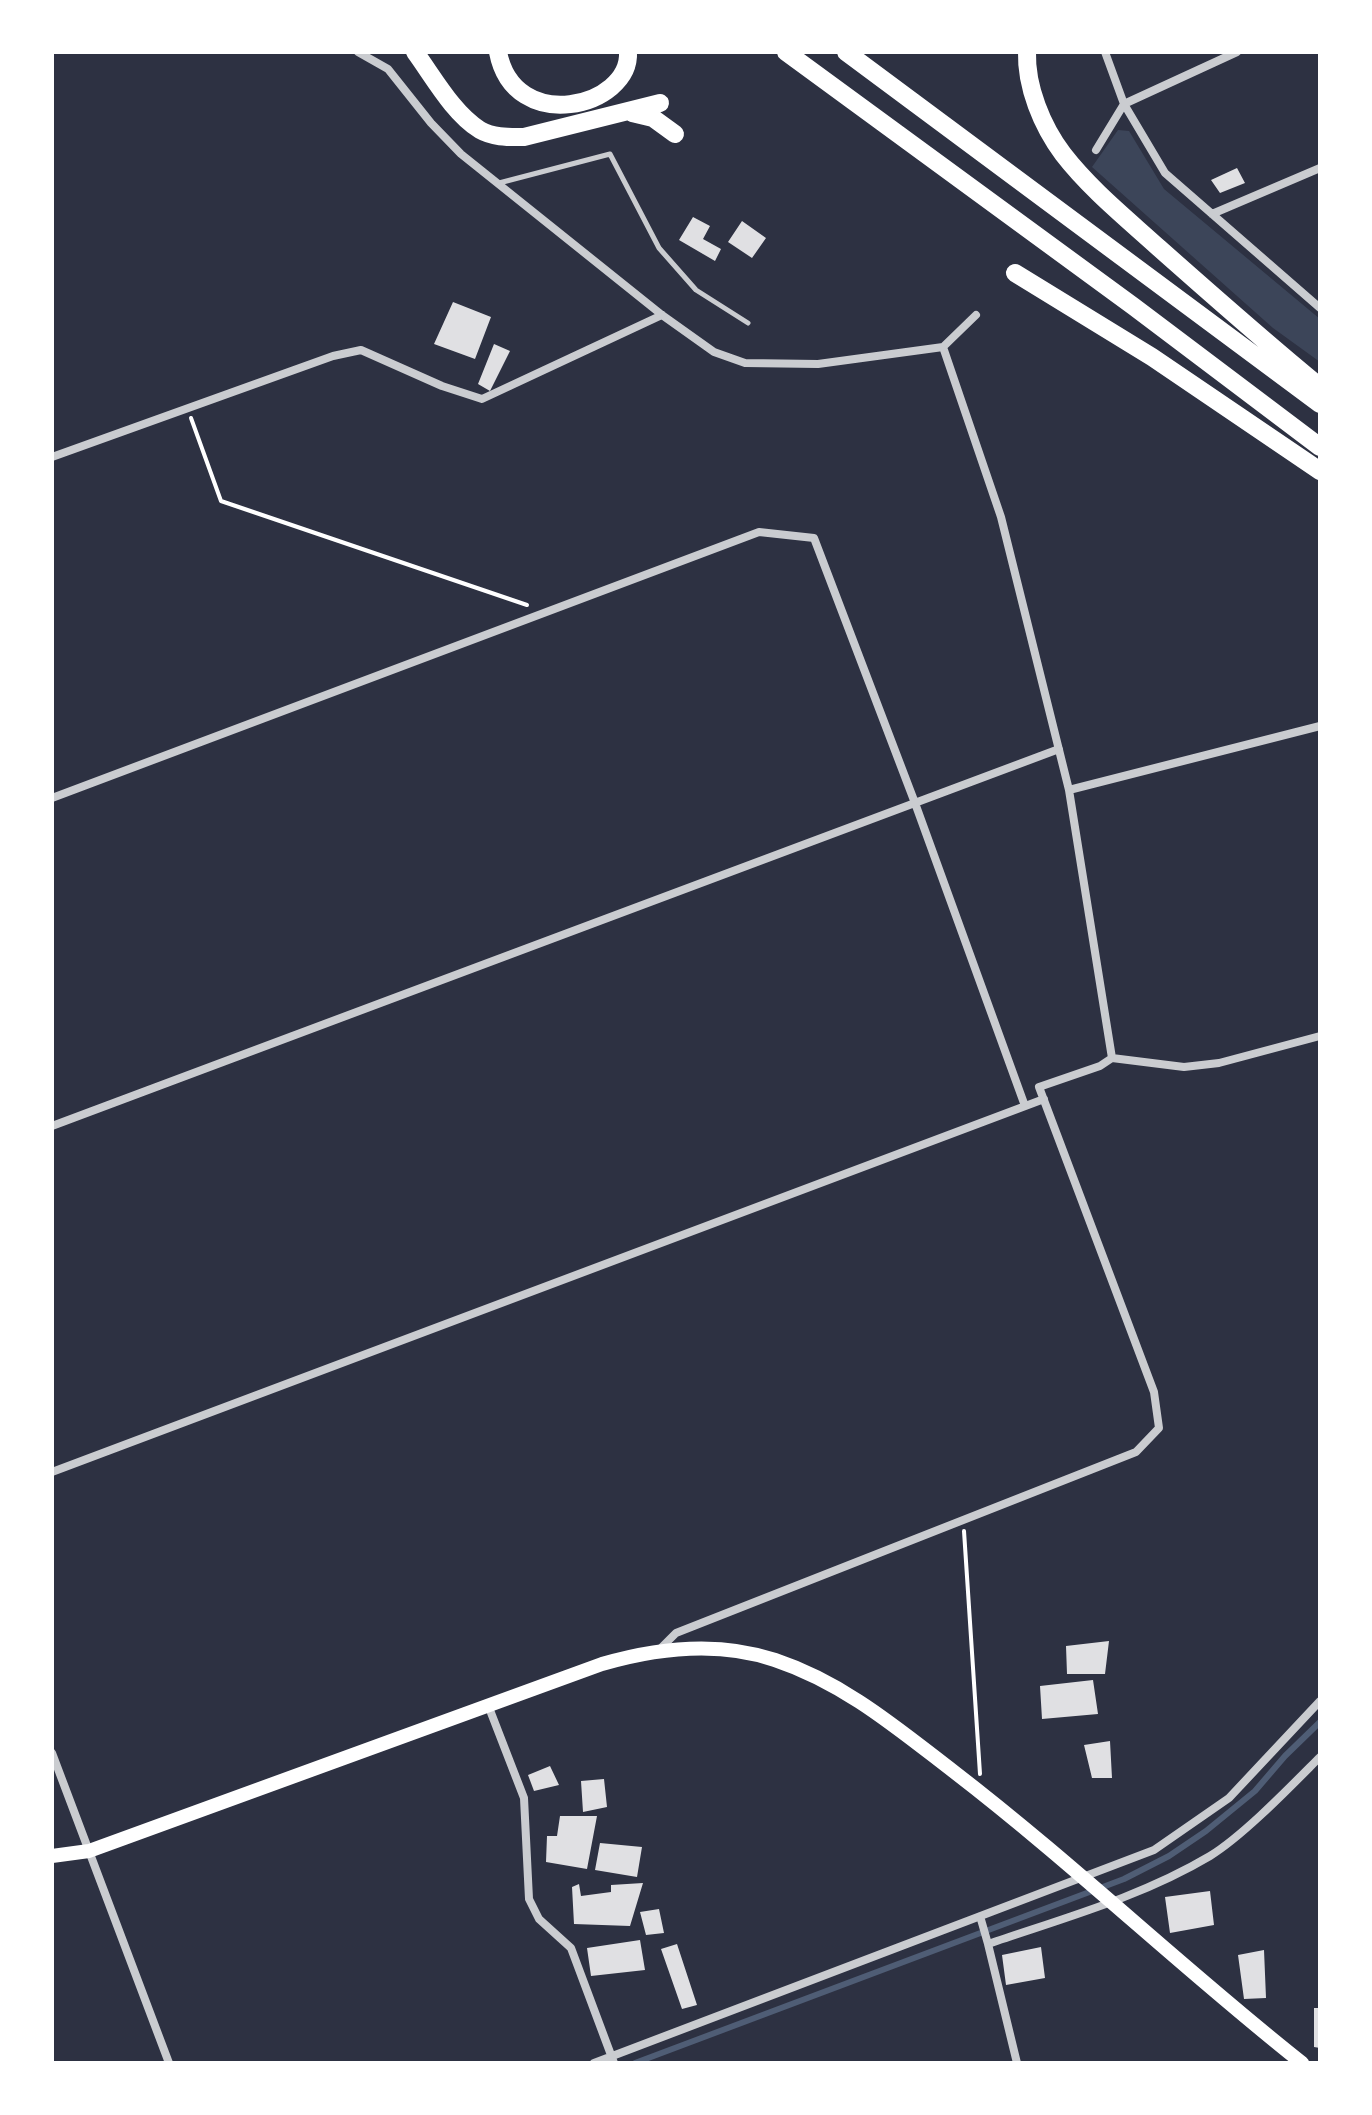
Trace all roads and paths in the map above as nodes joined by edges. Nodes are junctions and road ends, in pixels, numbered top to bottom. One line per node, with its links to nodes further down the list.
1 (358, 52): 16 (street)
2 (415, 52): 12 (highway)
3 (498, 52): 4 (highway)
4 (628, 52)
5 (786, 52): 27 (highway)
6 (846, 52): 25 (highway)
7 (1027, 52): 24 (highway)
8 (1105, 52): 11 (street)
9 (1237, 52): 11 (street)
10 (660, 103): 12 (highway)
11 (1124, 104): 14 (street); 17 (street)
12 (622, 112): 13 (highway)
13 (675, 134)
14 (1096, 150)
15 (1320, 168): 17 (street)
16 (498, 184): 20 (street); 22 (lane)
17 (1212, 214): 19 (street)
18 (1015, 273): 29 (highway)
19 (1320, 308)
20 (662, 315): 23 (street); 26 (street)
21 (976, 315): 23 (street)
22 (748, 323)
23 (943, 347): 32 (street)
24 (1320, 387)
25 (1320, 404)
26 (187, 409): 28 (street); 30 (path)
27 (1320, 447)
28 (52, 457)
29 (1320, 471)
30 (548, 612): 34 (street); 35 (street)
31 (1320, 726): 33 (street)
32 (1059, 749): 33 (street); 35 (street)
33 (1069, 790): 37 (street)
34 (52, 798)
35 (915, 803): 39 (street); 40 (street)
36 (1320, 1036): 37 (street)
37 (1112, 1058): 38 (street)
38 (1044, 1099): 39 (street); 42 (street)
39 (1025, 1106): 41 (street)
40 (52, 1126)
41 (52, 1472)
42 (963, 1521): 43 (street); 48 (path)
43 (658, 1652): 45 (main road); 48 (main road)
44 (1320, 1701): 51 (street)
45 (488, 1705): 49 (main road); 55 (street)
46 (52, 1753): 49 (street)
47 (1320, 1757): 52 (street)
48 (982, 1793): 51 (main road)
49 (89, 1851): 50 (main road); 56 (street)
50 (52, 1856)
51 (1086, 1880): 52 (main road); 53 (street)
52 (1111, 1900): 54 (street); 59 (main road)
53 (980, 1916): 54 (street); 55 (street)
54 (988, 1944): 58 (street)
55 (613, 2060): 57 (street)
56 (169, 2063)
57 (594, 2063)
58 (1017, 2063)
59 (1302, 2063)

